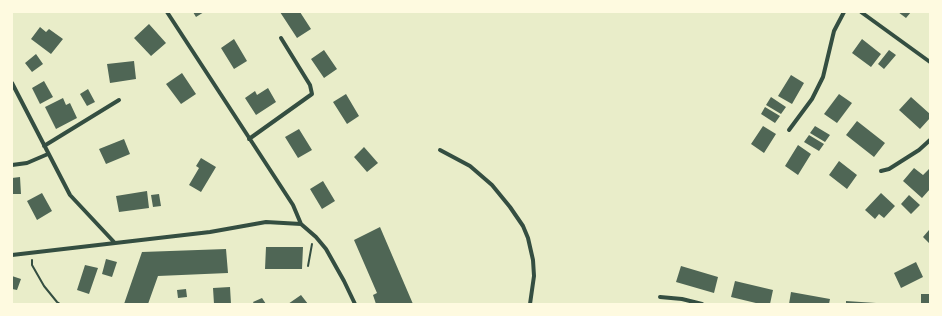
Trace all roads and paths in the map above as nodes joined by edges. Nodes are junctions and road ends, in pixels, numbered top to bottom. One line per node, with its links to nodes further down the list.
1 (167, 12): 9 (street)
2 (844, 12): 8 (street)
3 (861, 12): 5 (street)
4 (281, 38): 9 (street)
5 (930, 62)
6 (12, 83): 11 (street)
7 (119, 100): 11 (street)
8 (789, 130)
9 (249, 139): 16 (street)
10 (930, 140): 15 (street)
11 (44, 146): 13 (street)
12 (440, 150): 25 (street)
13 (48, 154): 14 (street); 18 (street)
14 (12, 165)
15 (881, 171)
16 (301, 224): 17 (street); 18 (street)
17 (313, 234): 21 (path); 24 (street)
18 (114, 242): 19 (street)
19 (31, 252): 20 (street); 23 (path)
20 (12, 255)
21 (308, 266)
22 (660, 297): 26 (street)
23 (60, 304)
24 (355, 304)
25 (530, 304)
26 (702, 304)

